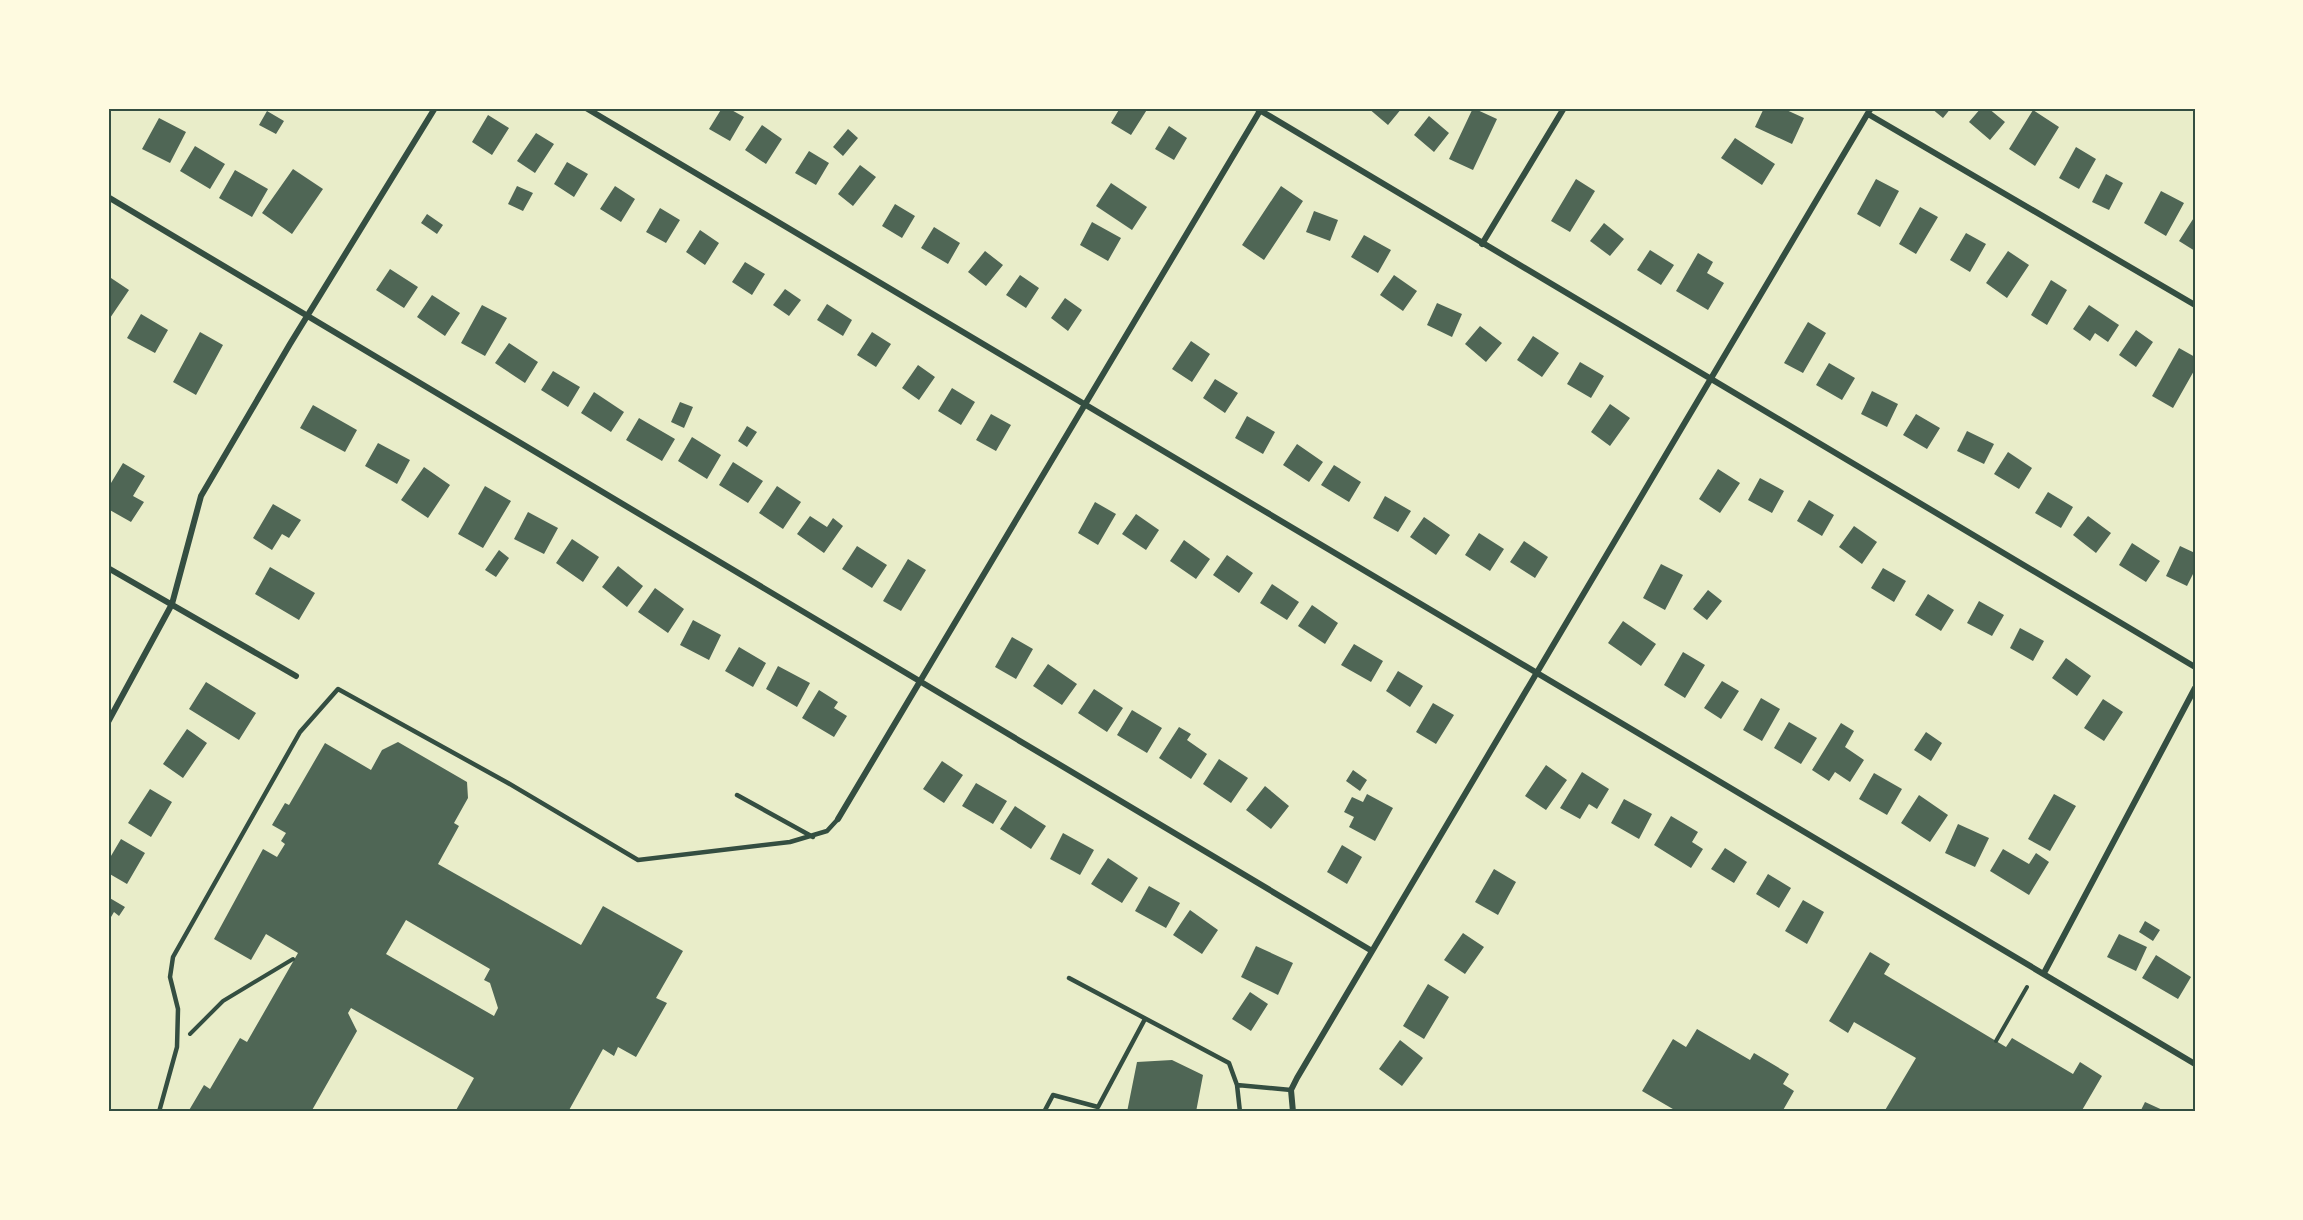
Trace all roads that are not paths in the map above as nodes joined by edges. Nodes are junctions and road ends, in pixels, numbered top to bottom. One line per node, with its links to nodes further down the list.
1 (435, 108): 9 (street)
2 (586, 108): 11 (street)
3 (1564, 108): 7 (street)
4 (1259, 109): 7 (street); 11 (street)
5 (1870, 111): 8 (street); 10 (street)
6 (108, 197): 9 (street)
7 (1482, 244): 10 (street)
8 (2195, 305)
9 (308, 316): 13 (street); 17 (street)
10 (1710, 380): 14 (street); 15 (street)
11 (1085, 404): 15 (street); 17 (street)
12 (108, 568): 13 (street)
13 (172, 604): 16 (street); 19 (street)
14 (2195, 667)
15 (1536, 672): 23 (street); 24 (street)
16 (296, 676)
17 (921, 680): 21 (street); 23 (street)
18 (2195, 688): 24 (street)
19 (108, 722)
20 (737, 795): 22 (lane)
21 (838, 819): 22 (lane)
22 (813, 837): 30 (lane)
23 (1372, 951): 29 (street)
24 (2044, 973): 27 (street)
25 (1069, 978): 26 (lane)
26 (1145, 1020): 28 (lane); 31 (lane)
27 (2195, 1064)
28 (1237, 1085): 29 (lane); 32 (lane)
29 (1291, 1090): 33 (street)
30 (159, 1112)
31 (1044, 1112)
32 (1240, 1112)
33 (1293, 1112)

